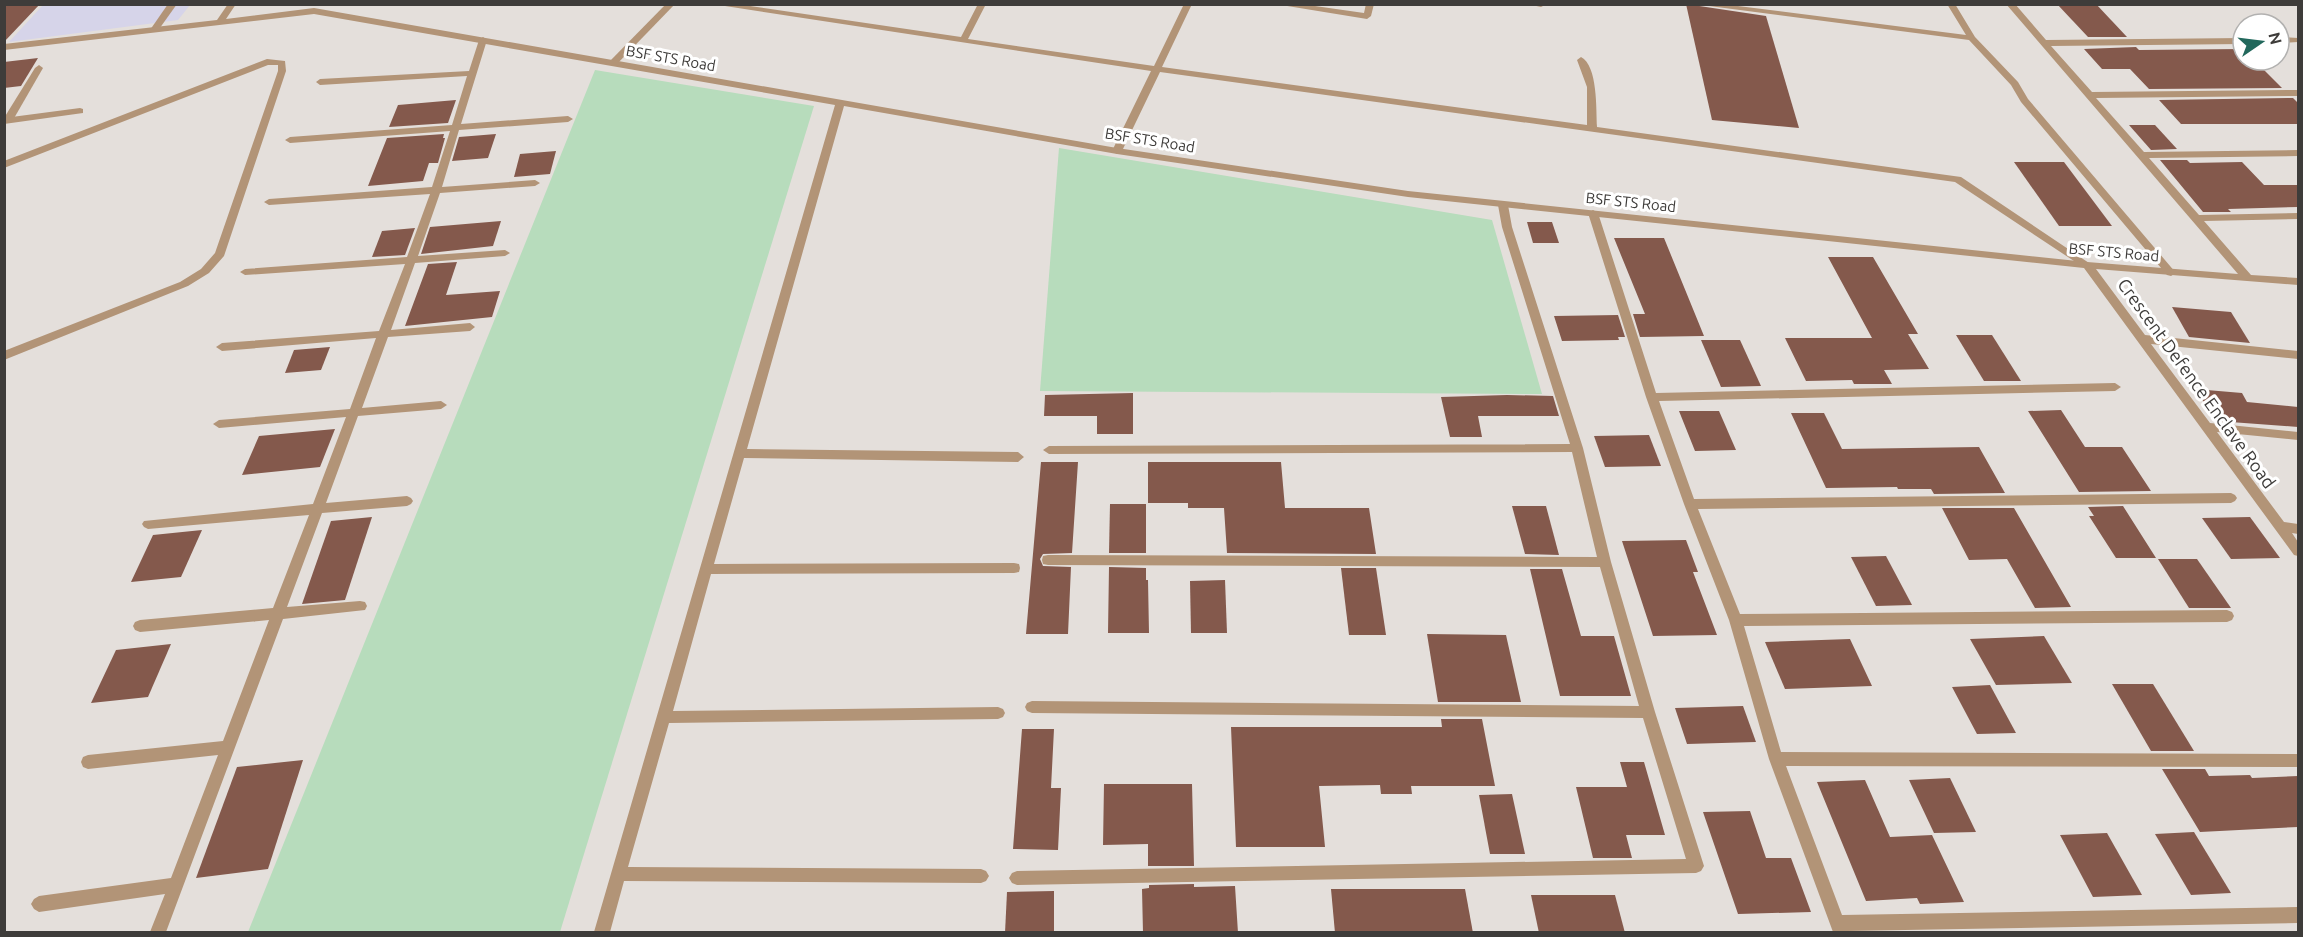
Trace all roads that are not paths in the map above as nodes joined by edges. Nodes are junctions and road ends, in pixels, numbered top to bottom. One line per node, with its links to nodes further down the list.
1 (173, 4): 16 (street)
2 (232, 4): 15 (street)
3 (671, 4): 24 (street)
4 (716, 4): 19 (street)
5 (982, 4): 19 (street)
6 (1188, 4): 26 (street)
7 (1280, 4): 8 (street)
8 (1370, 4)
9 (1531, 4): 13 (street)
10 (1698, 4): 17 (street)
11 (1951, 4): 17 (street)
12 (2010, 4): 21 (street)
13 (1541, 5)
14 (316, 8): 15 (street, BSF STS Road); 18 (street, BSF STS Road)
15 (220, 22): 16 (street, BSF STS Road)
16 (154, 30): 22 (street, BSF STS Road)
17 (1972, 38): 53 (street)
18 (483, 40): 24 (street, BSF STS Road); 27 (street)
19 (963, 41): 26 (street)
20 (2231, 41): 21 (street)
21 (2043, 43): 30 (street)
22 (4, 47)
23 (1581, 60): 36 (street)
24 (613, 63): 31 (street, BSF STS Road)
25 (39, 68): 34 (street)
26 (1157, 69): 36 (street); 38 (street)
27 (472, 73): 28 (street); 35 (street)
28 (320, 82)
29 (2298, 93): 30 (street)
30 (2089, 95): 40 (street)
31 (840, 103): 38 (street, BSF STS Road); 71 (street)
32 (80, 111): 34 (street)
33 (568, 119): 35 (street)
34 (6, 120)
35 (456, 127): 37 (street); 43 (street)
36 (1592, 129): 51 (street)
37 (290, 140)
38 (1118, 151): 45 (street, BSF STS Road)
39 (2298, 153): 40 (street)
40 (2141, 155): 48 (street)
41 (4, 165): 61 (street)
42 (535, 183): 43 (street)
43 (436, 190): 44 (street); 50 (street)
44 (269, 202)
45 (1503, 205): 46 (street, BSF STS Road); 69 (street)
46 (1593, 213): 51 (street, BSF STS Road); 63 (street)
47 (2298, 216): 48 (street)
48 (2195, 218): 54 (street)
49 (505, 254): 50 (street)
50 (411, 261): 52 (street); 57 (street)
51 (2087, 266): 53 (street, BSF STS Road); 58 (street, Crescent Defence Enclave Road)
52 (245, 273)
53 (2171, 273): 54 (street, BSF STS Road)
54 (2248, 278): 55 (street, BSF STS Road)
55 (2298, 282)
56 (470, 327): 57 (street)
57 (382, 333): 59 (street); 65 (street)
58 (2142, 339): 60 (street); 67 (street, Crescent Defence Enclave Road)
59 (222, 347)
60 (2298, 355)
61 (4, 356)
62 (2115, 387): 63 (street)
63 (1652, 397): 75 (street)
64 (441, 405): 65 (street)
65 (355, 413): 66 (street); 76 (street)
66 (219, 424)
67 (2207, 427): 68 (street); 78 (street, Crescent Defence Enclave Road)
68 (2298, 436)
69 (1577, 448): 70 (street); 82 (street)
70 (1049, 450)
71 (740, 453): 72 (street); 84 (street)
72 (1018, 456)
73 (2231, 498): 75 (street)
74 (407, 501): 76 (street)
75 (1690, 504): 88 (street)
76 (319, 510): 77 (street); 86 (street)
77 (148, 524)
78 (2280, 527): 79 (street); 80 (street, Crescent Defence Enclave Road)
79 (2298, 529)
80 (2298, 551)
81 (1048, 560): 82 (street)
82 (1605, 562): 91 (street)
83 (1014, 568): 84 (street)
84 (706, 569): 93 (street)
85 (360, 606): 86 (street)
86 (279, 615): 89 (street); 94 (street)
87 (2227, 616): 88 (street)
88 (1736, 620): 95 (street)
89 (140, 626)
90 (1032, 707): 91 (street)
91 (1648, 712): 100 (street)
92 (998, 714): 93 (street)
93 (664, 717): 98 (street)
94 (228, 747): 97 (street); 101 (street)
95 (1776, 759): 96 (street); 104 (street)
96 (2298, 760)
97 (88, 762)
98 (618, 874): 99 (street); 106 (street)
99 (981, 876)
100 (1017, 878)
101 (176, 885): 102 (street); 105 (street)
102 (39, 904)
103 (2298, 915): 104 (street)
104 (1839, 928)
105 (158, 933)
106 (602, 933)

